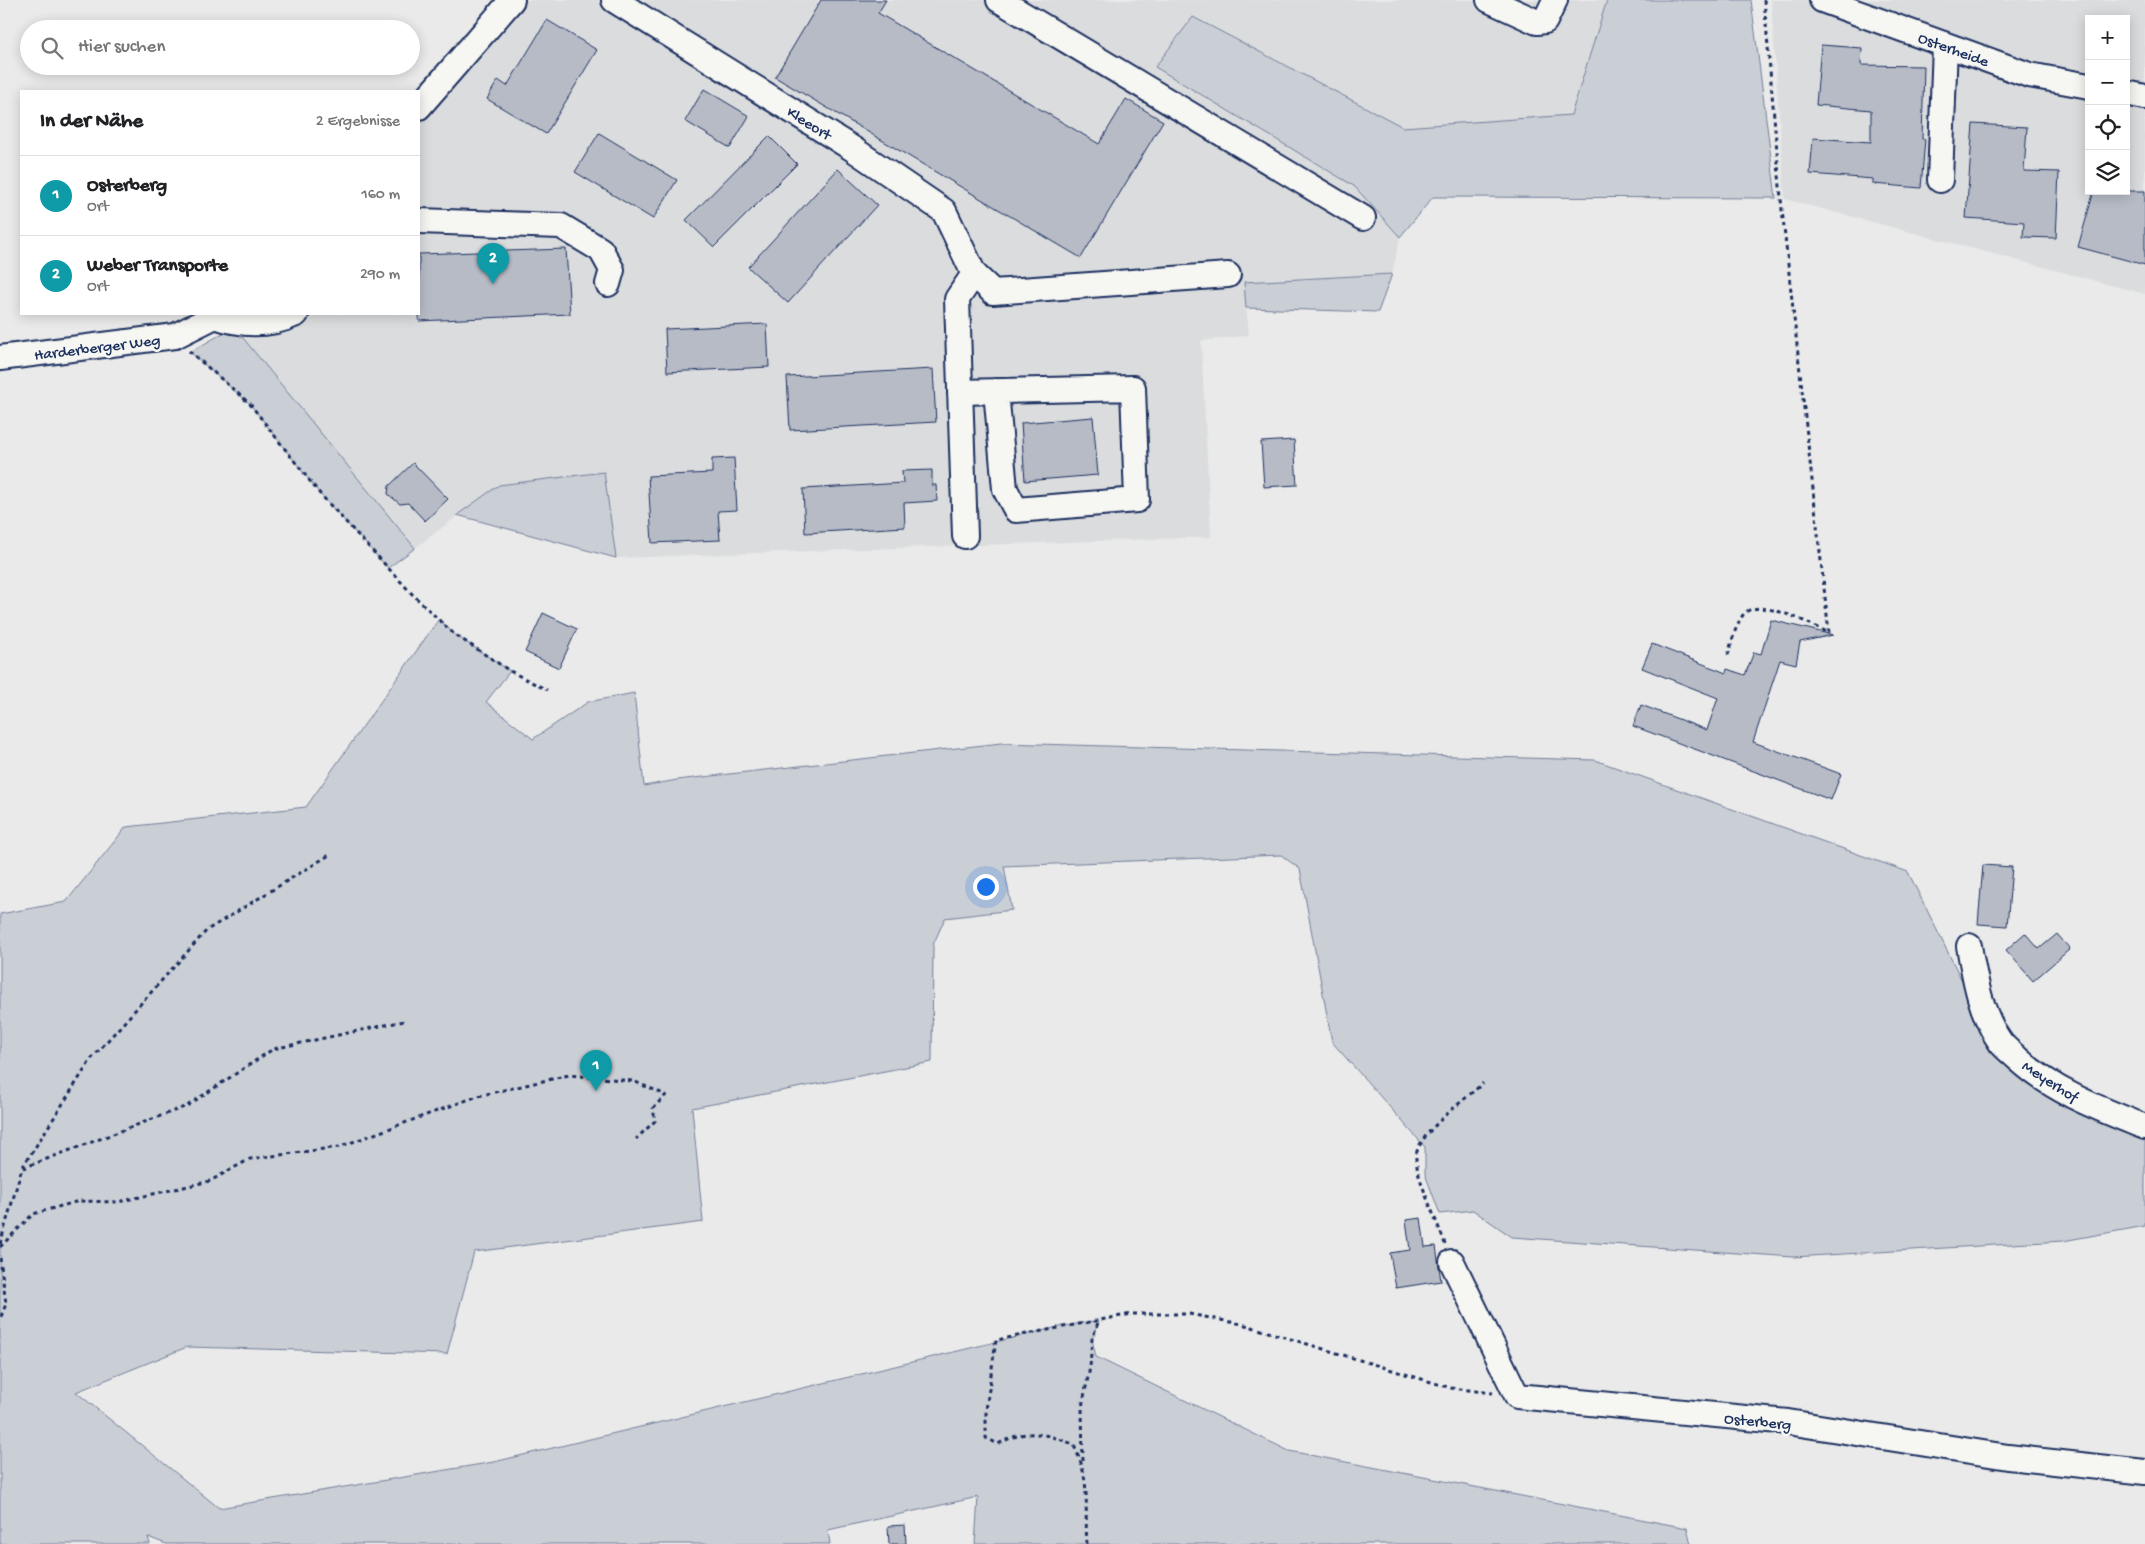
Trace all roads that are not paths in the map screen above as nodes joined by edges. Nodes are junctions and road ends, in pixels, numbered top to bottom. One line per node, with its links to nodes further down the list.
1 (512, 0): 12 (street)
2 (614, 0): 16 (street, Kleeort)
3 (999, 0): 14 (street)
4 (1489, 0): 5 (street)
5 (1555, 0)
6 (1822, 0): 7 (street, Osterheide)
7 (1868, 8): 8 (street, Osterheide)
8 (1945, 45): 9 (street, Osterheide); 13 (street)
9 (2085, 85)
10 (2130, 94): 11 (street)
11 (2145, 96)
12 (420, 106)
13 (1940, 180)
14 (1363, 218)
15 (420, 221): 18 (street)
16 (974, 274): 17 (street); 23 (street)
17 (1228, 275)
18 (608, 284)
19 (217, 315): 20 (street); 21 (street, Harderberger Weg)
20 (293, 315)
21 (0, 358)
22 (996, 391): 22 (street); 23 (street)
23 (960, 392): 24 (street)
24 (964, 536)
25 (1969, 946): 26 (street, Meyerhof)
26 (2145, 1127)
27 (1452, 1262): 28 (street, Osterberg)
28 (2145, 1472)

